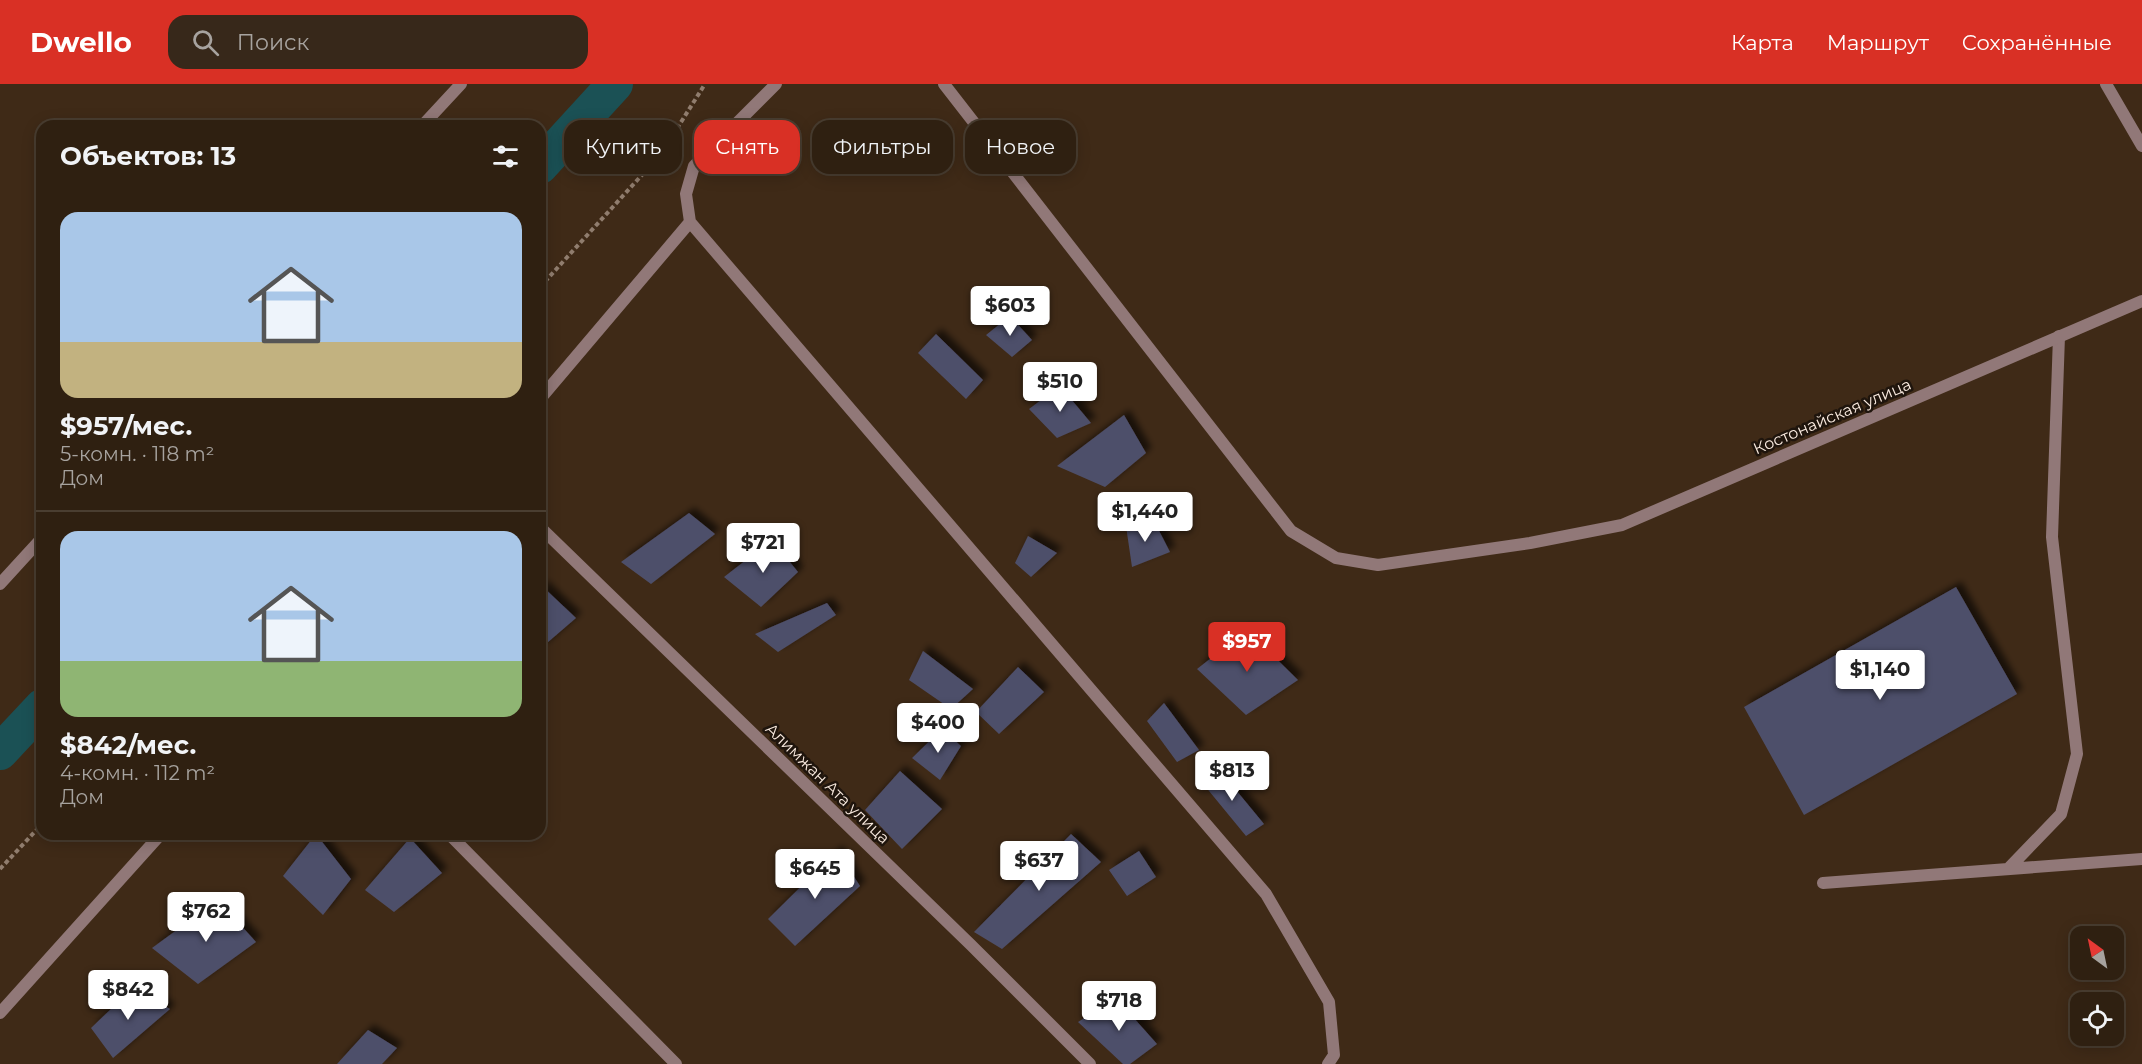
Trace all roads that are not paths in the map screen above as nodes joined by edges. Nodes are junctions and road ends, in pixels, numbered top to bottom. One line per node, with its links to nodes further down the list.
1 (461, 84): 5 (street)
2 (776, 84): 7 (street)
3 (944, 84): 9 (street, Костонайская улица)
4 (2106, 84): 6 (street)
5 (428, 120)
6 (2142, 146)
7 (690, 222): 10 (street); 22 (street)
8 (2142, 301): 9 (street, Костонайская улица)
9 (2059, 336): 17 (street)
10 (546, 392)
11 (546, 533): 21 (street, Алимжан Ата улица)
12 (36, 545): 13 (street)
13 (0, 584)
14 (156, 840): 19 (street)
15 (455, 840): 20 (street)
16 (2142, 859): 17 (street)
17 (2008, 869): 18 (street)
18 (1822, 883)
19 (0, 1013)
20 (676, 1064)
21 (1090, 1064)
22 (1328, 1064)

